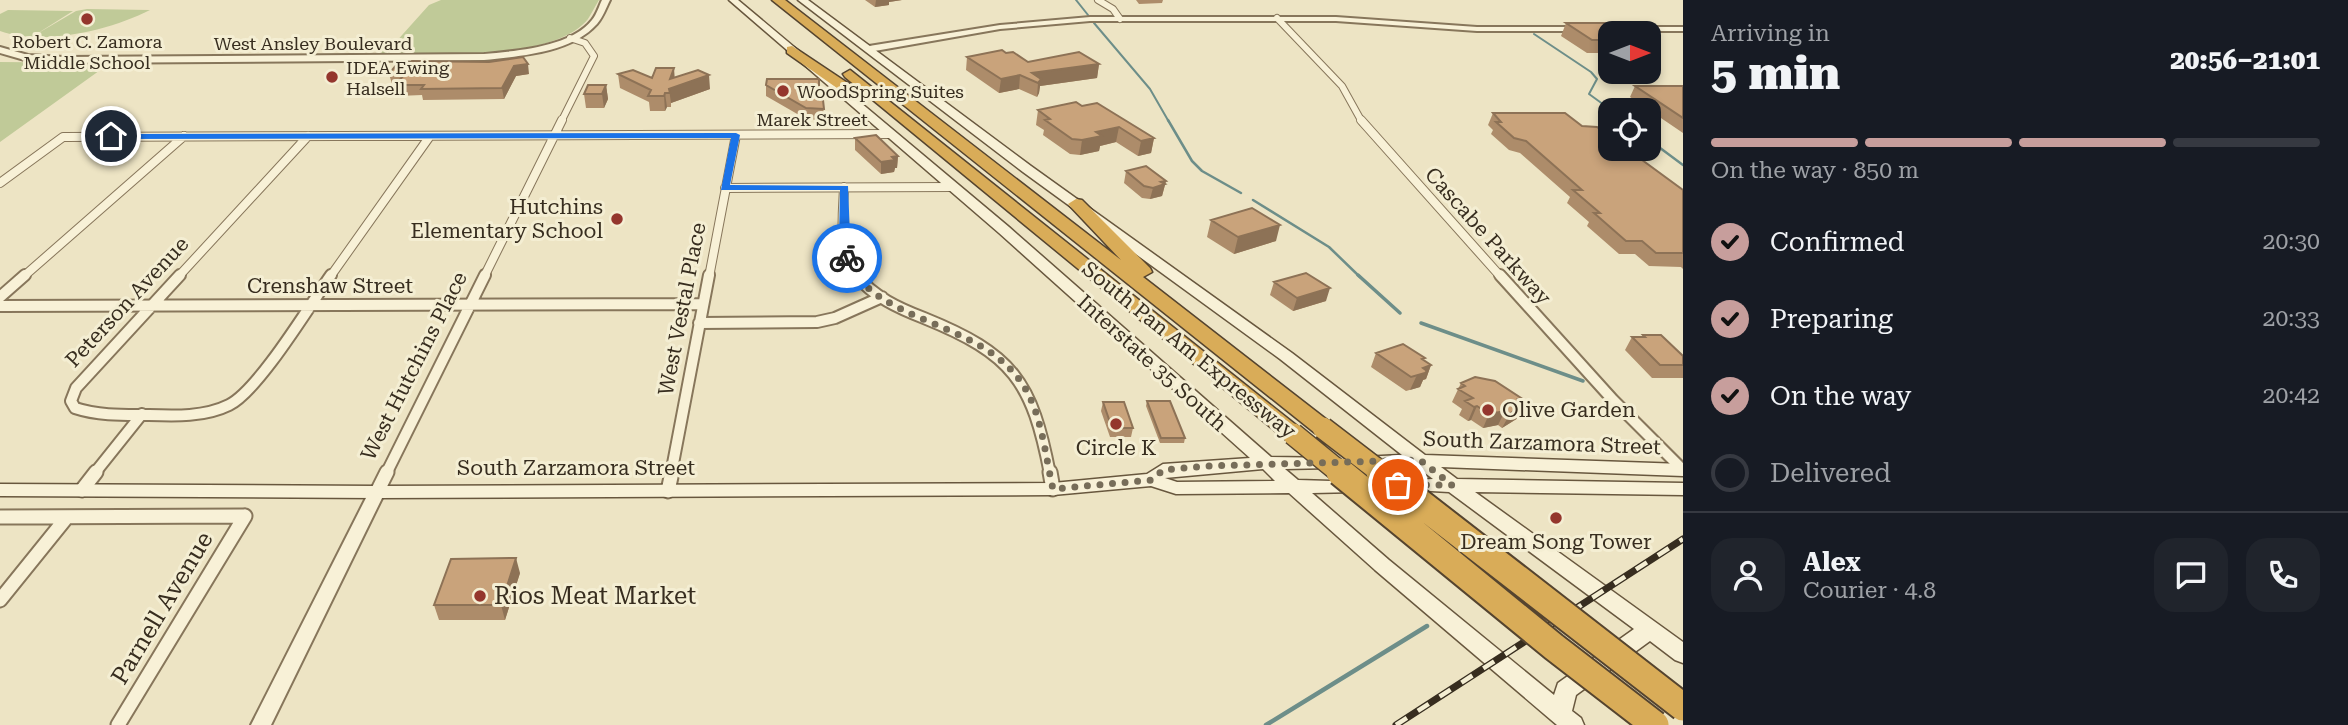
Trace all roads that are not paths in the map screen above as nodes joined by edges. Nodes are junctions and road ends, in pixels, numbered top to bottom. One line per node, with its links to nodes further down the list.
1 (606, 0): 12 (street, West Ansley Boulevard)
2 (733, 0): 15 (main road, Interstate 35 South)
3 (759, 0): 27 (highway, South Pan Am Expressway)
4 (778, 0): 36 (highway, South Pan Am Expressway)
5 (802, 0): 13 (main road)
6 (1098, 0): 8 (street)
7 (1277, 18): 8 (street); 9 (street); 42 (street, Cascabe Parkway)
8 (1120, 19): 13 (street)
9 (1587, 29)
10 (1661, 29): 11 (street)
11 (1683, 29)
12 (570, 38): 14 (street, West Ansley Boulevard); 21 (street, West Hutchins Place)
13 (869, 49): 26 (main road)
14 (0, 50)
15 (792, 50): 16 (main road, Interstate 35 South); 27 (highway)
16 (890, 134): 17 (street, Marek Street); 24 (main road, Interstate 35 South)
17 (736, 135): 21 (street, Marek Street); 25 (street, West Vestal Place)
18 (184, 136): 19 (street, Marek Street); 22 (street, Marek Street); 28 (street)
19 (308, 136): 20 (street, Marek Street); 33 (street, Peterson Avenue)
20 (430, 136): 21 (street, Marek Street); 34 (street)
21 (555, 136): 31 (street, West Hutchins Place)
22 (0, 183)
23 (844, 187): 24 (street); 25 (street); 29 (street)
24 (953, 187): 38 (main road, Interstate 35 South)
25 (724, 188): 30 (street, West Vestal Place)
26 (1076, 204): 36 (highway); 39 (main road)
27 (1016, 210): 63 (highway, South Pan Am Expressway, bridge)
28 (0, 297)
29 (882, 297): 35 (street); 47 (street)
30 (703, 304): 31 (street, Crenshaw Street); 35 (street, West Vestal Place)
31 (470, 305): 34 (street, Crenshaw Street); 52 (street, West Hutchins Place)
32 (0, 306): 33 (street, Crenshaw Street)
33 (151, 306): 34 (street, Crenshaw Street); 37 (street, Peterson Avenue)
34 (309, 306): 37 (street)
35 (699, 323): 51 (street, West Vestal Place)
36 (1200, 331): 59 (highway, South Pan Am Expressway, bridge)
37 (142, 414): 50 (street)
38 (1234, 436): 40 (main road, Interstate 35 South); 41 (main road)
39 (1420, 460): 40 (main road, South Zarzamora Street); 42 (main road, South Zarzamora Street); 44 (main road)
40 (1265, 463): 41 (main road, South Zarzamora Street); 45 (main road, Interstate 35 South)
41 (1207, 466): 43 (main road, South Zarzamora Street)
42 (1683, 470)
43 (1152, 480): 45 (main road, South Zarzamora Street); 47 (main road, South Zarzamora Street)
44 (1452, 485): 45 (main road, South Zarzamora Street); 46 (main road, South Zarzamora Street); 55 (main road)
45 (1292, 486): 60 (main road, Interstate 35 South)
46 (1503, 486): 48 (main road, South Zarzamora Street); 55 (main road)
47 (1053, 489): 51 (main road, South Zarzamora Street)
48 (1683, 489)
49 (0, 490): 50 (main road, South Zarzamora Street)
50 (82, 490): 52 (main road, South Zarzamora Street)
51 (668, 491): 52 (main road, South Zarzamora Street)
52 (377, 492): 62 (street, West Hutchins Place)
53 (0, 517): 54 (street)
54 (68, 517): 56 (street); 61 (street, Parnell Avenue)
55 (1516, 532): 57 (main road)
56 (0, 600)
57 (1650, 630): 58 (main road); 60 (main road)
58 (1683, 654)
59 (1683, 707)
60 (1567, 719)
61 (118, 725)
62 (261, 725)
63 (1655, 725)

